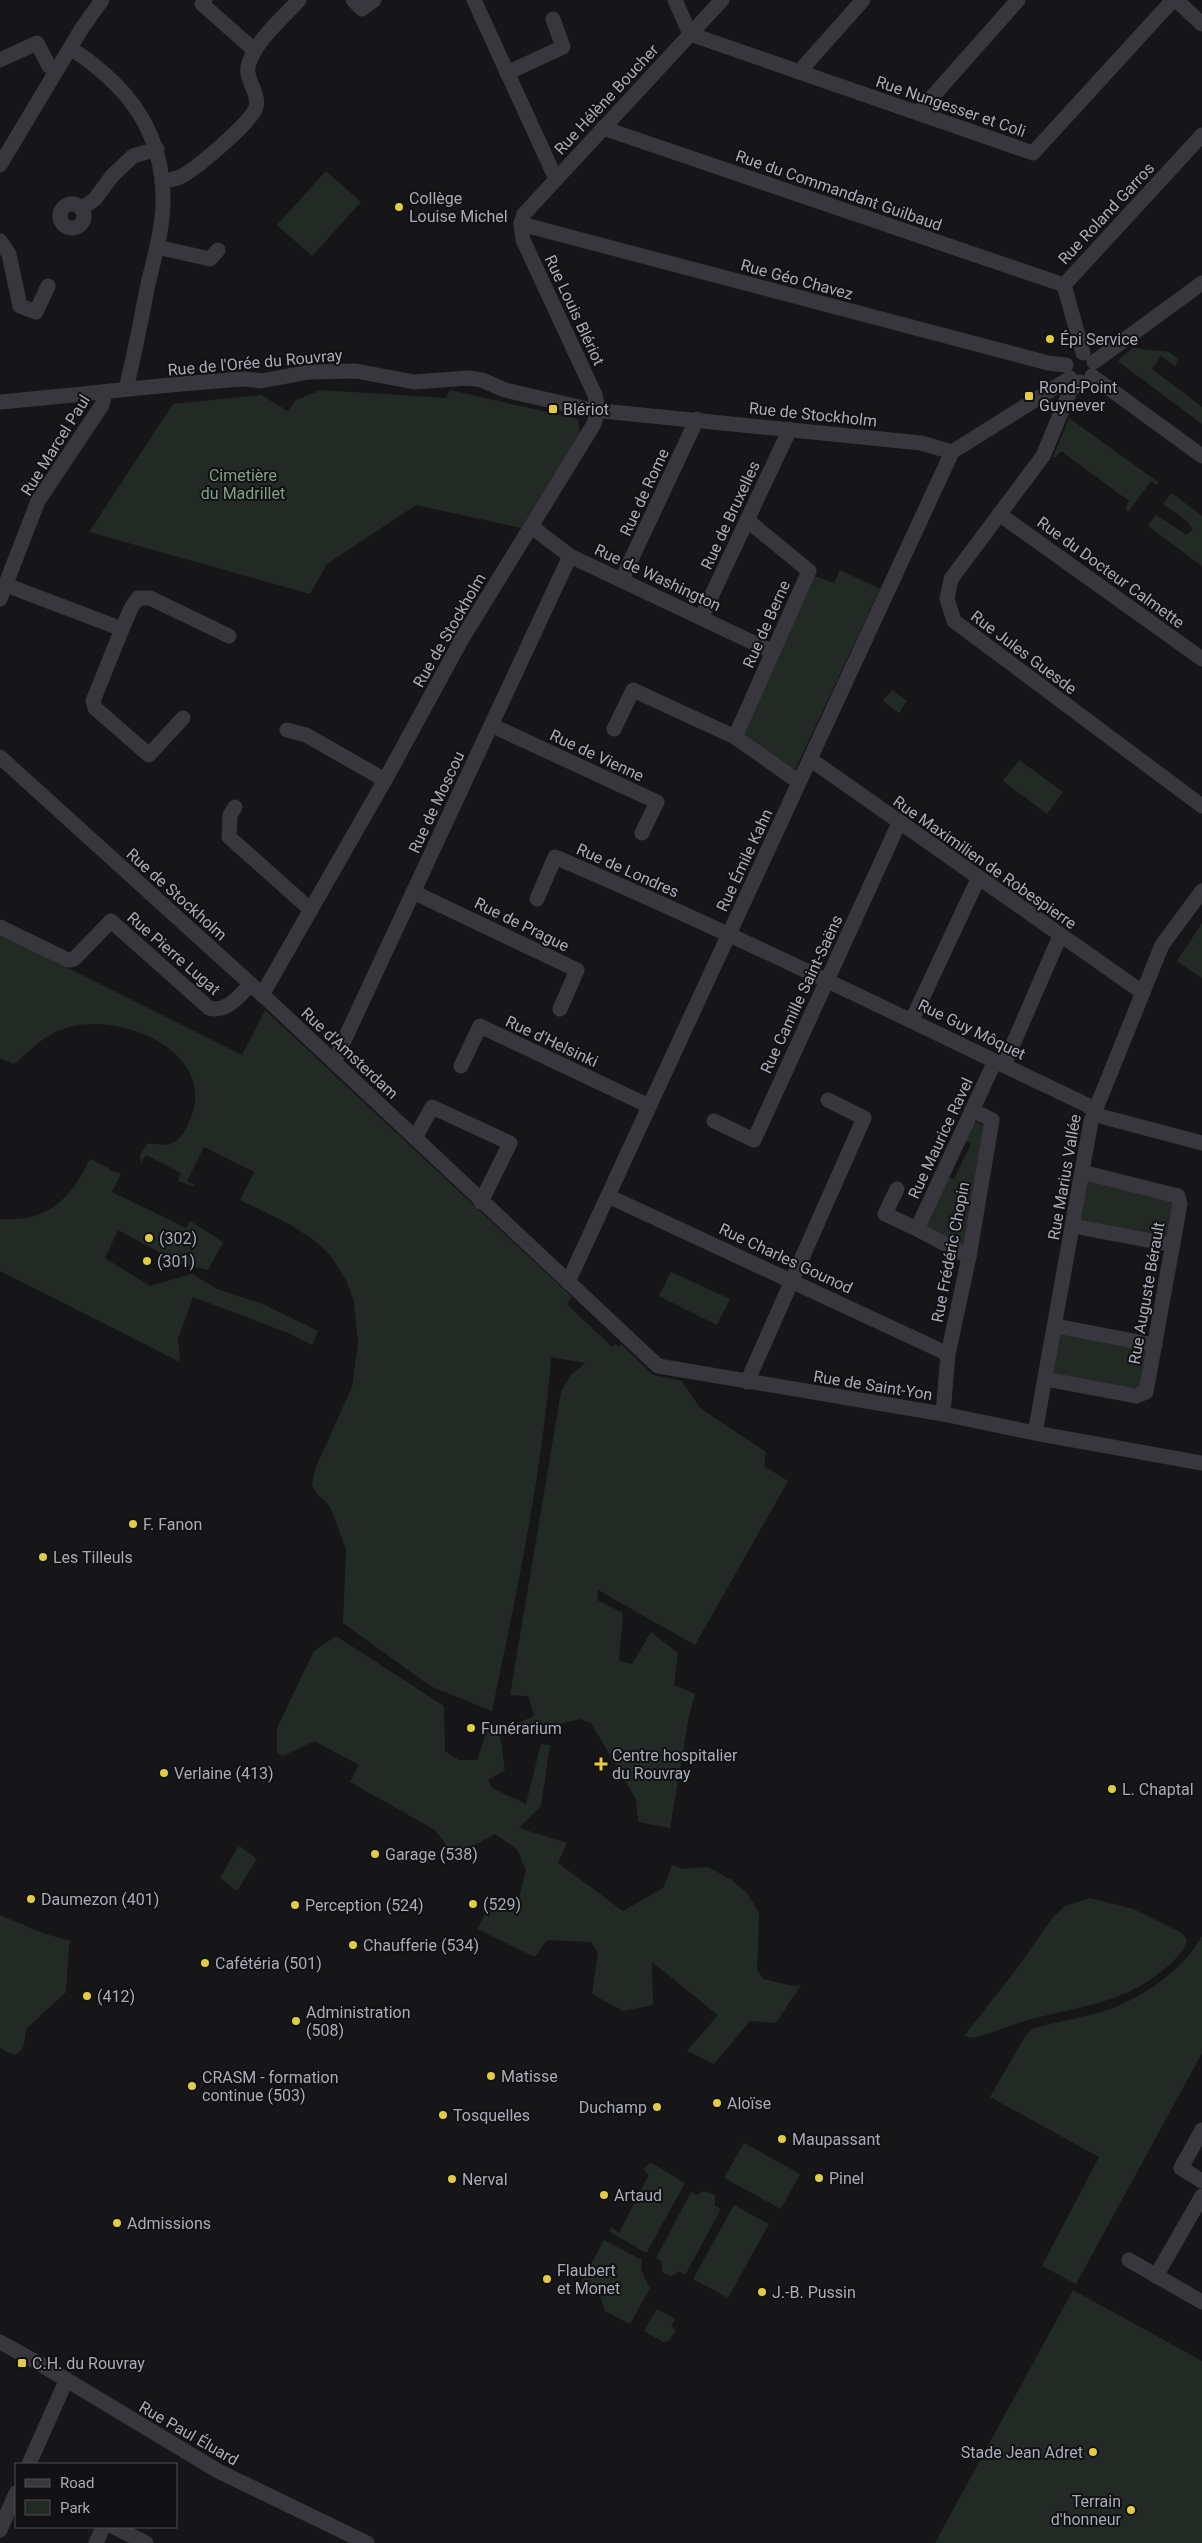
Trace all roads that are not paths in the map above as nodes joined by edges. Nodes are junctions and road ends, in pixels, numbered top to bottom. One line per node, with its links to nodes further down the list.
1 (102, 0): 15 (street)
2 (205, 0): 16 (street)
3 (299, 0): 16 (street)
4 (353, 0): 5 (street)
5 (374, 0)
6 (474, 0): 20 (street)
7 (675, 0): 14 (street)
8 (722, 0): 14 (street, Rue Hélène Boucher)
9 (863, 0): 19 (street)
10 (1018, 0): 21 (street)
11 (1174, 0): 13 (street); 21 (street, Rue Nungesser et Coli)
12 (554, 19): 20 (street)
13 (1202, 24)
14 (690, 34): 19 (street, Rue Nungesser et Coli); 22 (street, Rue Hélène Boucher)
15 (70, 48): 18 (street); 24 (street)
16 (254, 50): 27 (street)
17 (0, 60): 18 (street)
18 (56, 71): 25 (street)
19 (799, 72): 21 (street, Rue Nungesser et Coli)
20 (507, 73): 26 (street)
21 (918, 113)
22 (603, 128): 26 (street, Rue Hélène Boucher); 33 (street, Rue du Commandant Guilbaud)
23 (1202, 135): 33 (street, Rue Roland Garros)
24 (157, 149): 27 (street); 28 (street)
25 (0, 165)
26 (556, 179): 29 (street, Rue Hélène Boucher)
27 (162, 182): 31 (street)
28 (81, 209)
29 (520, 224): 36 (street, Rue Géo Chavez); 40 (street, Rue Louis Blériot)
30 (0, 241): 34 (street)
31 (157, 247): 32 (street); 37 (street)
32 (218, 250)
33 (1064, 285): 36 (street, Rue Roland Garros)
34 (48, 286)
35 (1199, 289): 36 (street)
36 (1081, 370): 43 (street); 44 (street); 45 (street, Rue Jules Guesde)
37 (126, 388): 38 (street, Rue de l'Orée du Rouvray); 40 (street, Rue de l'Orée du Rouvray)
38 (105, 393): 39 (street, Rue de l'Orée du Rouvray); 50 (street, Rue Marcel Paul)
39 (0, 402)
40 (598, 410): 41 (street, Rue de Stockholm); 47 (street, Rue de Stockholm)
41 (697, 420): 42 (street, Rue de Stockholm); 49 (street, Rue de Rome)
42 (790, 429): 43 (street, Rue de Stockholm); 46 (street, Rue de Bruxelles)
43 (952, 452): 61 (street, Rue Émile Kahn)
44 (1202, 456)
45 (999, 514): 55 (street, Rue du Docteur Calmette); 65 (street, Rue Jules Guesde)
46 (747, 520): 51 (street, Rue de Bruxelles); 54 (street, Rue de Berne)
47 (532, 527): 48 (street, Rue de Washington); 63 (street, Rue de Stockholm)
48 (570, 556): 49 (street, Rue de Washington); 57 (street, Rue de Moscou)
49 (622, 580): 51 (street, Rue de Washington)
50 (3, 586): 52 (street)
51 (702, 616): 54 (street, Rue de Washington)
52 (122, 629): 53 (street); 56 (street)
53 (229, 636)
54 (773, 652): 60 (street, Rue de Berne)
55 (1202, 659)
56 (183, 718)
57 (491, 725): 68 (street, Rue de Vienne); 70 (street, Rue de Moscou)
58 (287, 730): 63 (street)
59 (614, 730): 60 (street)
60 (734, 737): 64 (street)
61 (810, 759): 64 (street, Rue Émile Kahn); 67 (street, Rue Maximilien de Robespierre)
62 (1, 761): 78 (street, Rue de Stockholm)
63 (385, 780): 73 (street, Rue de Stockholm)
64 (799, 782): 75 (street, Rue Émile Kahn)
65 (1202, 806)
66 (235, 807): 73 (street)
67 (899, 823): 69 (street, Rue Maximilien de Robespierre); 77 (street, Rue Camille Saint-Saëns)
68 (642, 833)
69 (978, 879): 76 (street, Rue Maximilien de Robespierre); 81 (street)
70 (413, 892): 80 (street, Rue de Prague); 82 (street, Rue de Moscou)
71 (1202, 892): 79 (street, Rue Marius Vallée)
72 (537, 898): 75 (street, Rue de Londres)
73 (311, 910): 78 (street, Rue de Stockholm)
74 (0, 927): 78 (street, Rue Pierre Lugat)
75 (729, 935): 77 (street, Rue Guy Môquet); 86 (street, Rue Émile Kahn)
76 (1060, 936): 79 (street, Rue Maximilien de Robespierre); 83 (street, Rue Maurice Ravel)
77 (827, 980): 81 (street, Rue Guy Môquet); 89 (street, Rue Camille Saint-Saëns)
78 (257, 990): 82 (street, Rue d'Amsterdam)
79 (1142, 992): 88 (street, Rue Marius Vallée)
80 (560, 1010)
81 (912, 1020): 83 (street, Rue Guy Môquet)
82 (334, 1062): 90 (street, Rue d'Amsterdam)
83 (1000, 1063): 87 (street, Rue Maurice Ravel); 88 (street, Rue Guy Môquet)
84 (460, 1066): 86 (street, Rue d'Helsinki)
85 (828, 1100): 100 (street)
86 (649, 1106): 94 (street, Rue Émile Kahn)
87 (972, 1110): 97 (street, Rue Maurice Ravel); 99 (street, Rue Frédéric Chopin)
88 (1094, 1112): 91 (street, Rue Guy Môquet); 92 (street, Rue Marius Vallée)
89 (714, 1121)
90 (415, 1138): 95 (street, Rue d'Amsterdam); 95 (street)
91 (1202, 1143)
92 (1082, 1172): 96 (street, Rue Marius Vallée); 98 (street, Rue Auguste Bérault)
93 (896, 1189): 97 (street, Rue Maurice Ravel)
94 (608, 1196): 100 (street, Rue Charles Gounod); 101 (street, Rue Émile Kahn)
95 (481, 1202): 101 (street, Rue d'Amsterdam)
96 (1073, 1226): 98 (street); 102 (street, Rue Marius Vallée)
97 (917, 1229): 99 (street, Rue Maurice Ravel)
98 (1173, 1245): 103 (street, Rue Auguste Bérault)
99 (969, 1257): 104 (street, Rue Frédéric Chopin)
100 (791, 1280): 104 (street, Rue Charles Gounod); 106 (street)
101 (568, 1282): 106 (street, Rue de Saint-Yon)
102 (1056, 1326): 103 (street); 105 (street, Rue Marius Vallée)
103 (1155, 1345): 105 (street, Rue Auguste Bérault)
104 (948, 1354): 107 (street, Rue Frédéric Chopin)
105 (1045, 1379): 108 (street, Rue Marius Vallée)
106 (747, 1382): 107 (street, Rue de Saint-Yon)
107 (943, 1414): 108 (street, Rue de Saint-Yon)
108 (1035, 1433): 109 (street, Rue de Saint-Yon)
109 (1202, 1464)
110 (1202, 2130): 111 (street)
111 (1202, 2181)
112 (1202, 2196): 114 (street)
113 (1129, 2260): 114 (street)
114 (1156, 2276): 115 (street)
115 (1202, 2302)
116 (0, 2342): 117 (street, Rue Paul Éluard)
117 (66, 2381): 118 (street); 125 (street, Rue Paul Éluard)
118 (29, 2463)
119 (15, 2495): 122 (street)
120 (103, 2528): 123 (street)
121 (116, 2528): 124 (street)
122 (0, 2530)
123 (96, 2543)
124 (146, 2543)
125 (367, 2543)

